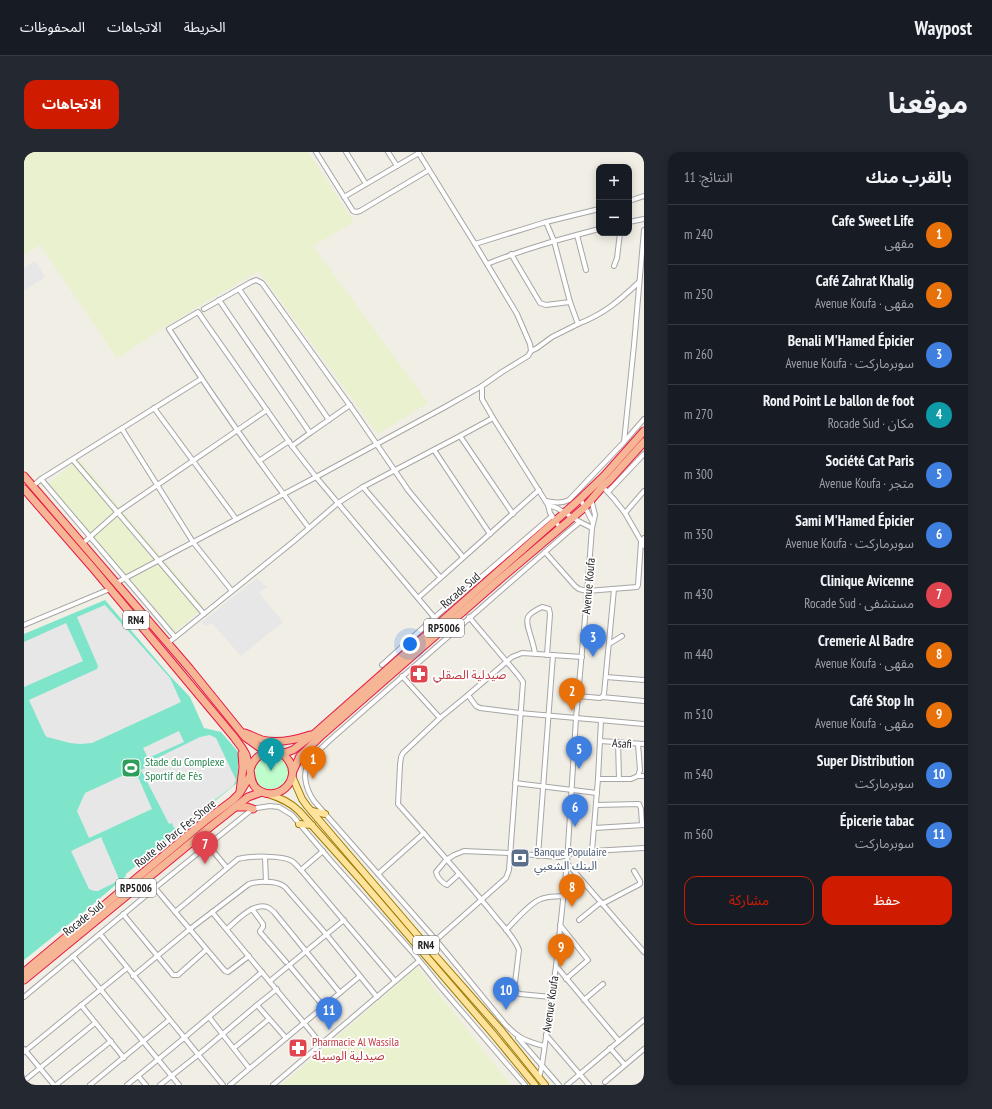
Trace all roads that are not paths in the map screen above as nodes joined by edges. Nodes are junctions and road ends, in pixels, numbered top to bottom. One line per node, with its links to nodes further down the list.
1 (316, 152): 8 (street)
2 (346, 152): 7 (street)
3 (388, 152): 5 (street)
4 (418, 153): 5 (street); 6 (street)
5 (397, 166): 7 (street)
6 (429, 170): 8 (street); 20 (street)
7 (366, 184): 8 (street)
8 (344, 196)
9 (644, 196): 10 (street)
10 (632, 200)
11 (596, 210): 13 (street)
12 (644, 220): 14 (street)
13 (546, 222): 19 (street); 20 (street)
14 (632, 222)
15 (596, 230): 17 (street)
16 (644, 230): 25 (street)
17 (577, 235): 19 (street); 24 (street)
18 (620, 236): 23 (street)
19 (554, 241): 21 (street); 28 (street)
20 (475, 244): 22 (street)
21 (511, 254): 22 (street); 28 (street)
22 (487, 264): 31 (street)
23 (614, 266)
24 (586, 270)
25 (640, 281): 30 (street); 46 (street)
26 (239, 289): 27 (street); 34 (street); 39 (street)
27 (219, 300): 29 (street); 43 (street)
28 (570, 302): 30 (street)
29 (204, 308)
30 (578, 324): 31 (street)
31 (531, 351): 33 (street)
32 (201, 379): 35 (street); 36 (street); 41 (street)
33 (482, 386): 37 (street); 48 (street)
34 (350, 405): 39 (street); 48 (street)
35 (154, 408): 40 (street); 55 (street)
36 (267, 410): 41 (street); 45 (street)
37 (493, 418): 44 (street); 66 (street)
38 (644, 419): 46 (street)
39 (329, 420): 43 (street)
40 (122, 429): 53 (street); 61 (street)
41 (237, 431): 55 (street); 56 (street)
42 (644, 431): 54 (highway, Rocade Sud / RP5006)
43 (310, 433): 49 (street)
44 (460, 436): 50 (street); 78 (street)
45 (289, 441): 49 (street); 56 (street)
46 (624, 442): 51 (street)
47 (644, 442): 63 (highway, Rocade Sud / RP5006)
48 (377, 444): 57 (street); 59 (street)
49 (292, 446): 59 (street)
50 (434, 450): 57 (street); 86 (street)
51 (614, 452): 54 (street); 73 (street)
52 (644, 454): 63 (street)
53 (74, 460): 60 (street); 75 (street)
54 (618, 460): 63 (highway, Rocade Sud / RP5006)
55 (192, 461): 61 (street); 81 (street)
56 (259, 461): 69 (street)
57 (394, 470): 64 (street); 92 (street)
58 (24, 476): 62 (highway, RN4)
59 (316, 477): 69 (street); 72 (street)
60 (41, 479): 62 (street); 87 (street)
61 (158, 485): 75 (street); 88 (street)
62 (33, 486): 90 (highway, RN4)
63 (603, 486): 68 (highway, Rocade Sud / RP5006); 71 (highway, Rocade Sud / RP5006); 77 (street)
64 (363, 487): 72 (street); 94 (street)
65 (24, 489): 98 (highway, RN4)
66 (539, 490): 73 (street); 78 (street)
67 (644, 491): 77 (street)
68 (586, 493): 70 (highway, Rocade Sud / RP5006); 71 (street)
69 (283, 494): 81 (street); 84 (street)
70 (580, 499): 74 (street); 76 (highway, Rocade Sud / RP5006)
71 (592, 500): 74 (highway, Rocade Sud / RP5006); 83 (street, Avenue Koufa)
72 (338, 503): 84 (street); 101 (street)
73 (547, 503): 76 (street); 79 (street)
74 (585, 507): 80 (highway, Rocade Sud / RP5006); 83 (street)
75 (118, 512): 87 (street); 93 (street)
76 (564, 513): 79 (highway, Rocade Sud / RP5006); 80 (street)
77 (625, 513): 89 (street)
78 (513, 514): 86 (street)
79 (553, 518): 85 (street); 104 (highway, Rocade Sud / RP5006)
80 (572, 518): 82 (street); 85 (highway, Rocade Sud / RP5006)
81 (236, 519): 88 (street)
82 (580, 522): 83 (street); 91 (street)
83 (592, 526): 100 (street, Avenue Koufa)
84 (309, 528): 99 (street)
85 (560, 528): 129 (highway, Rocade Sud / RP5006)
86 (490, 534): 92 (street)
87 (90, 536): 90 (street); 95 (street)
88 (193, 542): 93 (street); 99 (street)
89 (643, 542): 97 (street)
90 (82, 544): 96 (highway, RN4)
91 (545, 552): 100 (street); 103 (street)
92 (464, 557): 94 (street)
93 (159, 560): 95 (street); 102 (street)
94 (440, 577): 101 (street)
95 (125, 578): 96 (street); 107 (street)
96 (116, 583): 108 (highway, RN4)
97 (614, 589): 100 (street); 109 (street)
98 (110, 590): 105 (street); 138 (highway, RN4)
99 (232, 591): 102 (street)
100 (587, 591): 113 (street, Avenue Koufa)
101 (418, 598): 104 (street)
102 (204, 614): 107 (street)
103 (470, 617): 114 (street); 116 (street)
104 (437, 620): 115 (street); 131 (highway, Rocade Sud / RP5006)
105 (24, 625)
106 (622, 636): 109 (street)
107 (175, 637): 108 (street)
108 (168, 643): 130 (highway, RN4)
109 (609, 644): 117 (street)
110 (535, 654): 111 (street); 111 (street); 114 (street)
111 (547, 655): 112 (street)
112 (553, 656): 113 (street); 124 (street)
113 (582, 657): 120 (street, Avenue Koufa)
114 (507, 662): 119 (street); 123 (street)
115 (382, 665)
116 (402, 676): 125 (street); 132 (street)
117 (606, 677): 118 (street); 121 (street)
118 (644, 680)
119 (468, 695): 123 (street); 125 (street)
120 (578, 696): 121 (street); 126 (street, Avenue Koufa)
121 (602, 697): 122 (street)
122 (644, 701)
123 (520, 713): 124 (street); 148 (street)
124 (548, 715): 126 (street); 149 (street)
125 (440, 718): 163 (street)
126 (576, 718): 127 (street); 150 (street, Avenue Koufa)
127 (601, 720): 128 (street); 133 (street)
128 (644, 724)
129 (330, 728): 132 (street); 135 (highway, Rocade Sud / RP5006)
130 (240, 730): 131 (highway); 140 (highway, RN4)
131 (314, 734): 141 (highway, Rocade Sud / RP5006)
132 (336, 734): 139 (street)
133 (600, 741): 134 (street, Asafi); 146 (street)
134 (618, 742): 136 (street, Asafi); 147 (street)
135 (312, 744): 139 (street); 143 (highway, Rocade Sud / RP5006)
136 (638, 744): 137 (street, Asafi); 144 (street)
137 (644, 744)
138 (240, 745): 142 (highway, RN4); 153 (highway)
139 (319, 750): 158 (street)
140 (266, 752): 141 (highway, RN4); 142 (highway)
141 (281, 754): 143 (highway, RN4)
142 (250, 773): 152 (highway, RN4); 153 (highway, Route du Parc Fes-Shore / RP5006)
143 (292, 773): 152 (highway); 157 (main road, RN4)
144 (638, 776): 145 (street); 147 (street)
145 (644, 776)
146 (598, 779): 147 (street); 151 (street)
147 (619, 779)
148 (515, 783): 149 (street); 168 (street)
149 (542, 786): 150 (street); 171 (street)
150 (572, 790): 151 (street); 170 (street, Avenue Koufa)
151 (596, 792): 154 (street)
152 (265, 793): 155 (highway, Rocade Sud / RP5006); 160 (main road, RN4)
153 (239, 794): 189 (highway, Route du Parc Fes-Shore / RP5006)
154 (596, 804): 161 (street); 162 (street)
155 (236, 807): 156 (highway); 214 (highway, Rocade Sud / RP5006)
156 (254, 809): 159 (street); 164 (street)
157 (312, 811): 158 (main road); 258 (main road, RN4)
158 (325, 814): 178 (street)
159 (299, 824): 160 (main road); 167 (street)
160 (312, 825): 271 (main road, RN4)
161 (643, 825): 162 (street)
162 (594, 828): 166 (street)
163 (424, 833): 173 (street); 178 (street)
164 (208, 845): 175 (street); 181 (street)
165 (643, 848): 166 (street); 169 (street)
166 (592, 851): 170 (street)
167 (323, 852): 176 (street); 205 (street)
168 (509, 853): 171 (street); 173 (street); 183 (street)
169 (644, 853)
170 (568, 855): 171 (street); 174 (street, Avenue Koufa)
171 (538, 856)
172 (265, 857): 175 (street); 176 (street); 180 (street)
173 (446, 860): 179 (street); 179 (street)
174 (567, 863): 182 (street, Avenue Koufa); 184 (street)
175 (227, 868): 186 (street)
176 (301, 870): 190 (street)
177 (634, 871): 184 (street)
178 (378, 874): 198 (street)
179 (459, 874): 183 (street)
180 (266, 882): 187 (street); 197 (street)
181 (155, 888): 186 (street); 188 (street)
182 (563, 896): 192 (street, Avenue Koufa); 195 (street)
183 (482, 900): 195 (street); 198 (street)
184 (602, 903): 191 (street); 201 (street)
185 (252, 909): 194 (street); 200 (street); 206 (street)
186 (175, 912): 193 (street)
187 (212, 912): 193 (street); 194 (street)
188 (123, 914): 196 (street); 203 (street)
189 (90, 917): 209 (highway, Rocade Sud / RP5006)
190 (344, 920): 197 (street); 216 (street)
191 (579, 920)
192 (560, 925): 207 (street, Avenue Koufa); 213 (street)
193 (190, 929): 199 (street); 203 (street)
194 (227, 929): 204 (street)
195 (506, 930): 223 (street)
196 (100, 934): 202 (street); 208 (street)
197 (326, 934): 200 (street); 212 (street)
198 (436, 940): 235 (street)
199 (206, 950): 203 (street); 204 (street)
200 (306, 951): 206 (street); 220 (street)
201 (644, 952)
202 (73, 956): 218 (street); 221 (street)
203 (157, 956): 211 (street)
204 (249, 956): 210 (street)
205 (419, 960): 216 (street); 270 (street)
206 (287, 964): 215 (street); 227 (street)
207 (556, 966): 213 (street); 223 (street, Avenue Koufa)
208 (127, 968): 211 (street); 218 (street)
209 (24, 972)
210 (262, 972): 215 (street); 228 (street)
211 (133, 976): 230 (street)
212 (360, 976): 220 (street); 222 (street)
213 (566, 979): 224 (street)
214 (24, 980)
215 (270, 981): 219 (street)
216 (395, 981): 222 (street)
217 (603, 984): 224 (street)
218 (100, 989): 225 (street); 240 (street)
219 (276, 989): 226 (street); 233 (street)
220 (340, 993): 227 (street)
221 (24, 997)
222 (377, 997): 242 (street)
223 (551, 997): 236 (street, Avenue Koufa)
224 (584, 1000): 241 (street)
225 (81, 1005): 232 (street); 247 (street)
226 (257, 1005): 229 (street); 234 (street)
227 (324, 1006): 233 (street)
228 (209, 1017): 234 (street); 237 (street)
229 (269, 1019): 238 (street); 244 (street)
230 (169, 1020): 237 (street); 240 (street)
231 (644, 1020): 241 (street)
232 (95, 1023): 239 (street); 253 (street)
233 (304, 1023): 238 (street); 242 (street)
234 (222, 1034): 244 (street); 248 (street)
235 (515, 1035): 243 (street); 251 (street)
236 (546, 1035): 243 (street, Avenue Koufa); 255 (street)
237 (184, 1038): 248 (street); 250 (street)
238 (286, 1038): 254 (street)
239 (111, 1041): 249 (street); 261 (street)
240 (144, 1041): 249 (street); 250 (street)
241 (619, 1041): 245 (street)
242 (321, 1044): 269 (street)
243 (544, 1046): 251 (street, Avenue Koufa)
244 (234, 1048): 254 (street)
245 (610, 1048): 252 (street); 255 (street)
246 (644, 1049): 252 (street)
247 (25, 1051): 253 (street)
248 (198, 1055): 256 (street); 267 (street)
249 (124, 1058): 262 (street)
250 (158, 1059): 256 (street); 257 (street)
251 (542, 1065): 258 (street, Avenue Koufa); 273 (street)
252 (625, 1065): 260 (street)
253 (40, 1068): 259 (street); 261 (street)
254 (249, 1068): 268 (street)
255 (580, 1074): 274 (street); 275 (street)
256 (172, 1075): 265 (street); 266 (street)
257 (138, 1076): 263 (street); 264 (street)
258 (539, 1078): 272 (main road, RN4)
259 (24, 1081)
260 (605, 1082)
261 (55, 1085)
262 (90, 1085)
263 (127, 1085)
264 (146, 1085)
265 (160, 1085)
266 (180, 1085)
267 (223, 1085)
268 (230, 1085)
269 (273, 1085)
270 (525, 1085)
271 (535, 1085)
272 (545, 1085)
273 (559, 1085)
274 (567, 1085)
275 (589, 1085)

